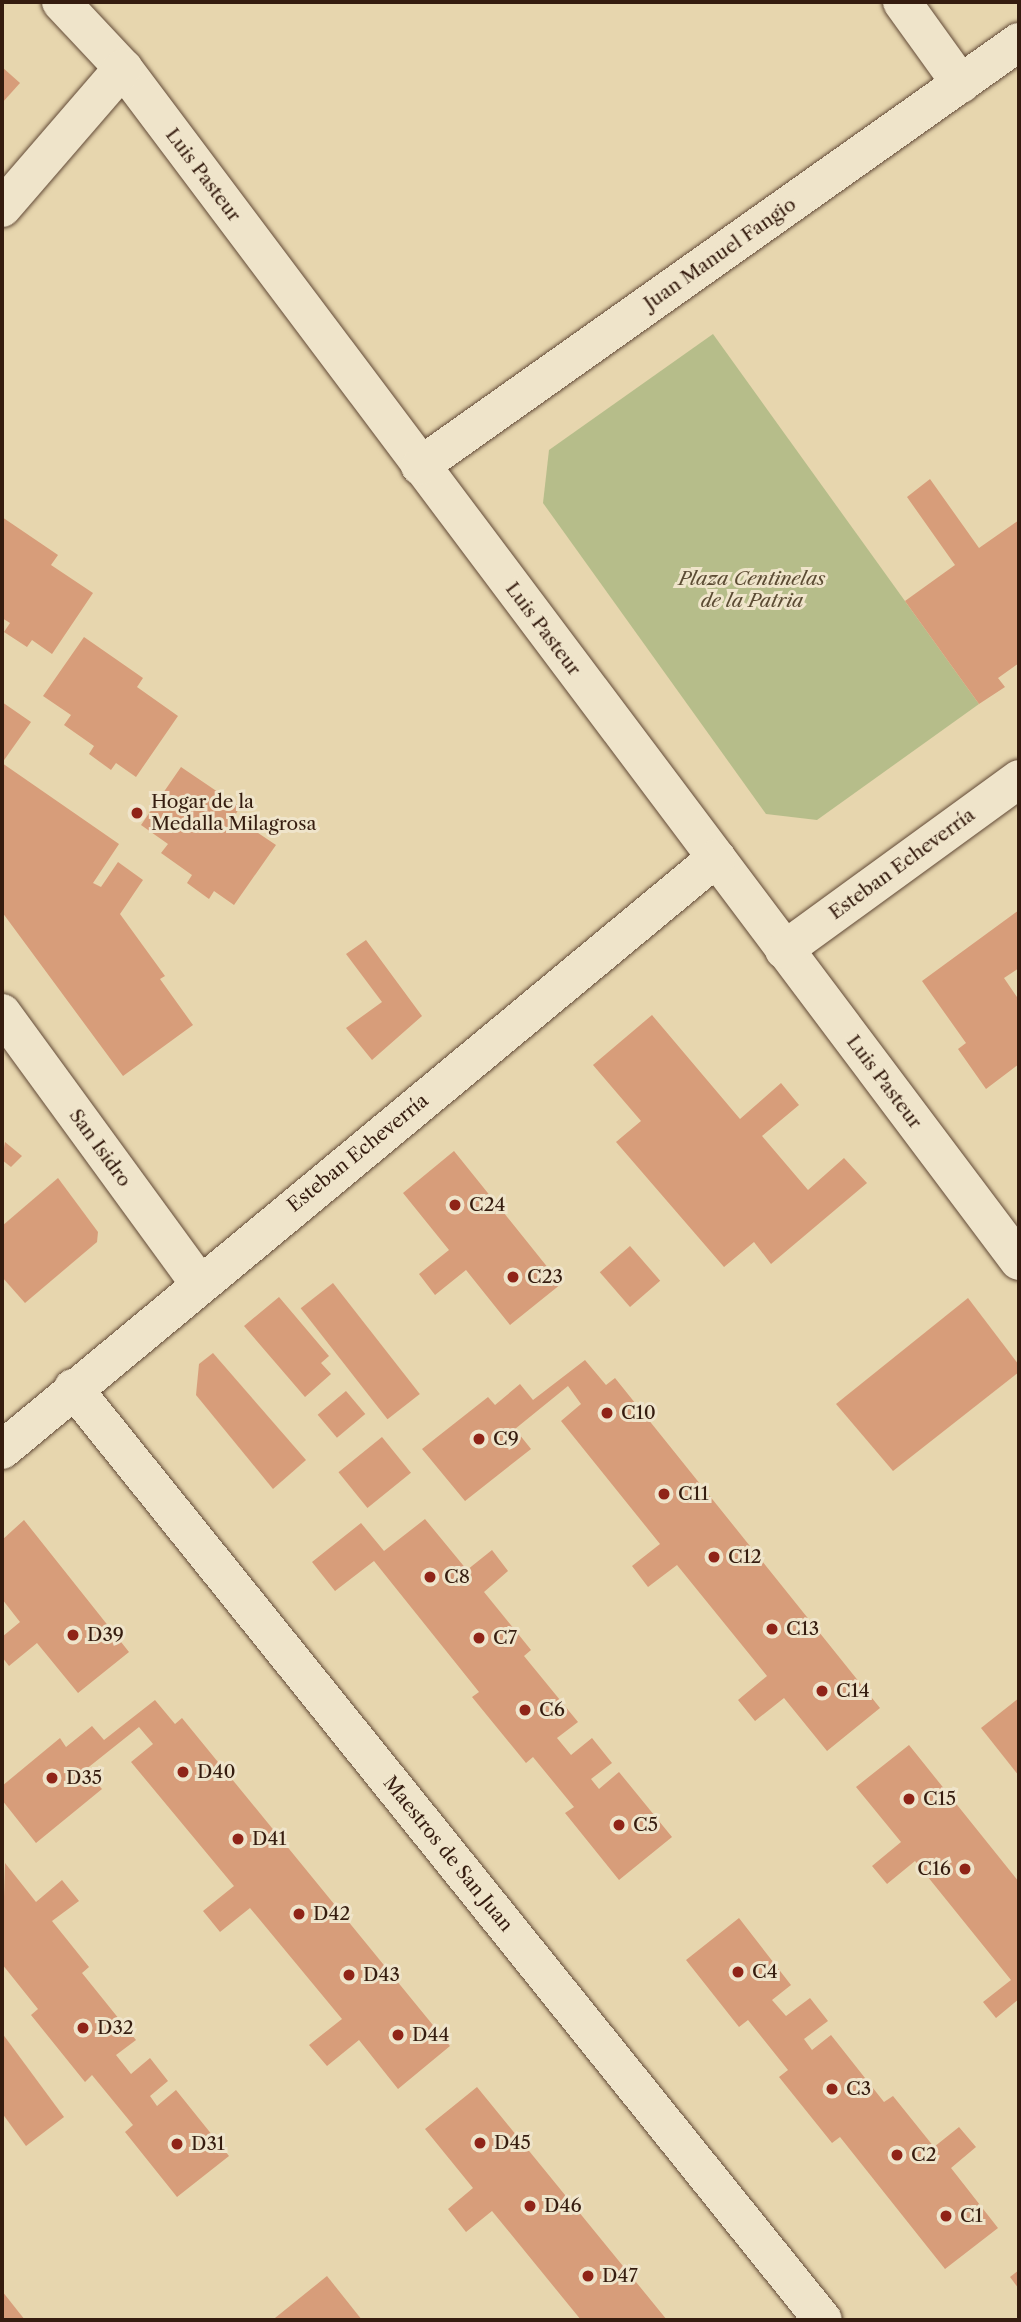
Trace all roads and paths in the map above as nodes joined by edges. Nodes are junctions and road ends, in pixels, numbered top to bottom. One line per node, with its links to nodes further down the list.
1 (61, 2): 4 (street, Luis Pasteur)
2 (902, 2): 5 (street)
3 (1019, 42): 5 (street, Juan Manuel Fangio)
4 (123, 68): 6 (street); 7 (street, Luis Pasteur)
5 (961, 84): 7 (street, Juan Manuel Fangio)
6 (2, 208)
7 (420, 466): 9 (street, Luis Pasteur)
8 (1019, 779): 10 (street, Esteban Echeverría)
9 (716, 858): 10 (street, Luis Pasteur); 13 (street, Esteban Echeverría)
10 (784, 950): 12 (street, Luis Pasteur)
11 (2, 1013): 13 (street, San Isidro)
12 (1019, 1261)
13 (199, 1283): 14 (street, Esteban Echeverría)
14 (73, 1388): 15 (street, Esteban Echeverría); 16 (street, Maestros de San Juan)
15 (2, 1450)
16 (823, 2320)

